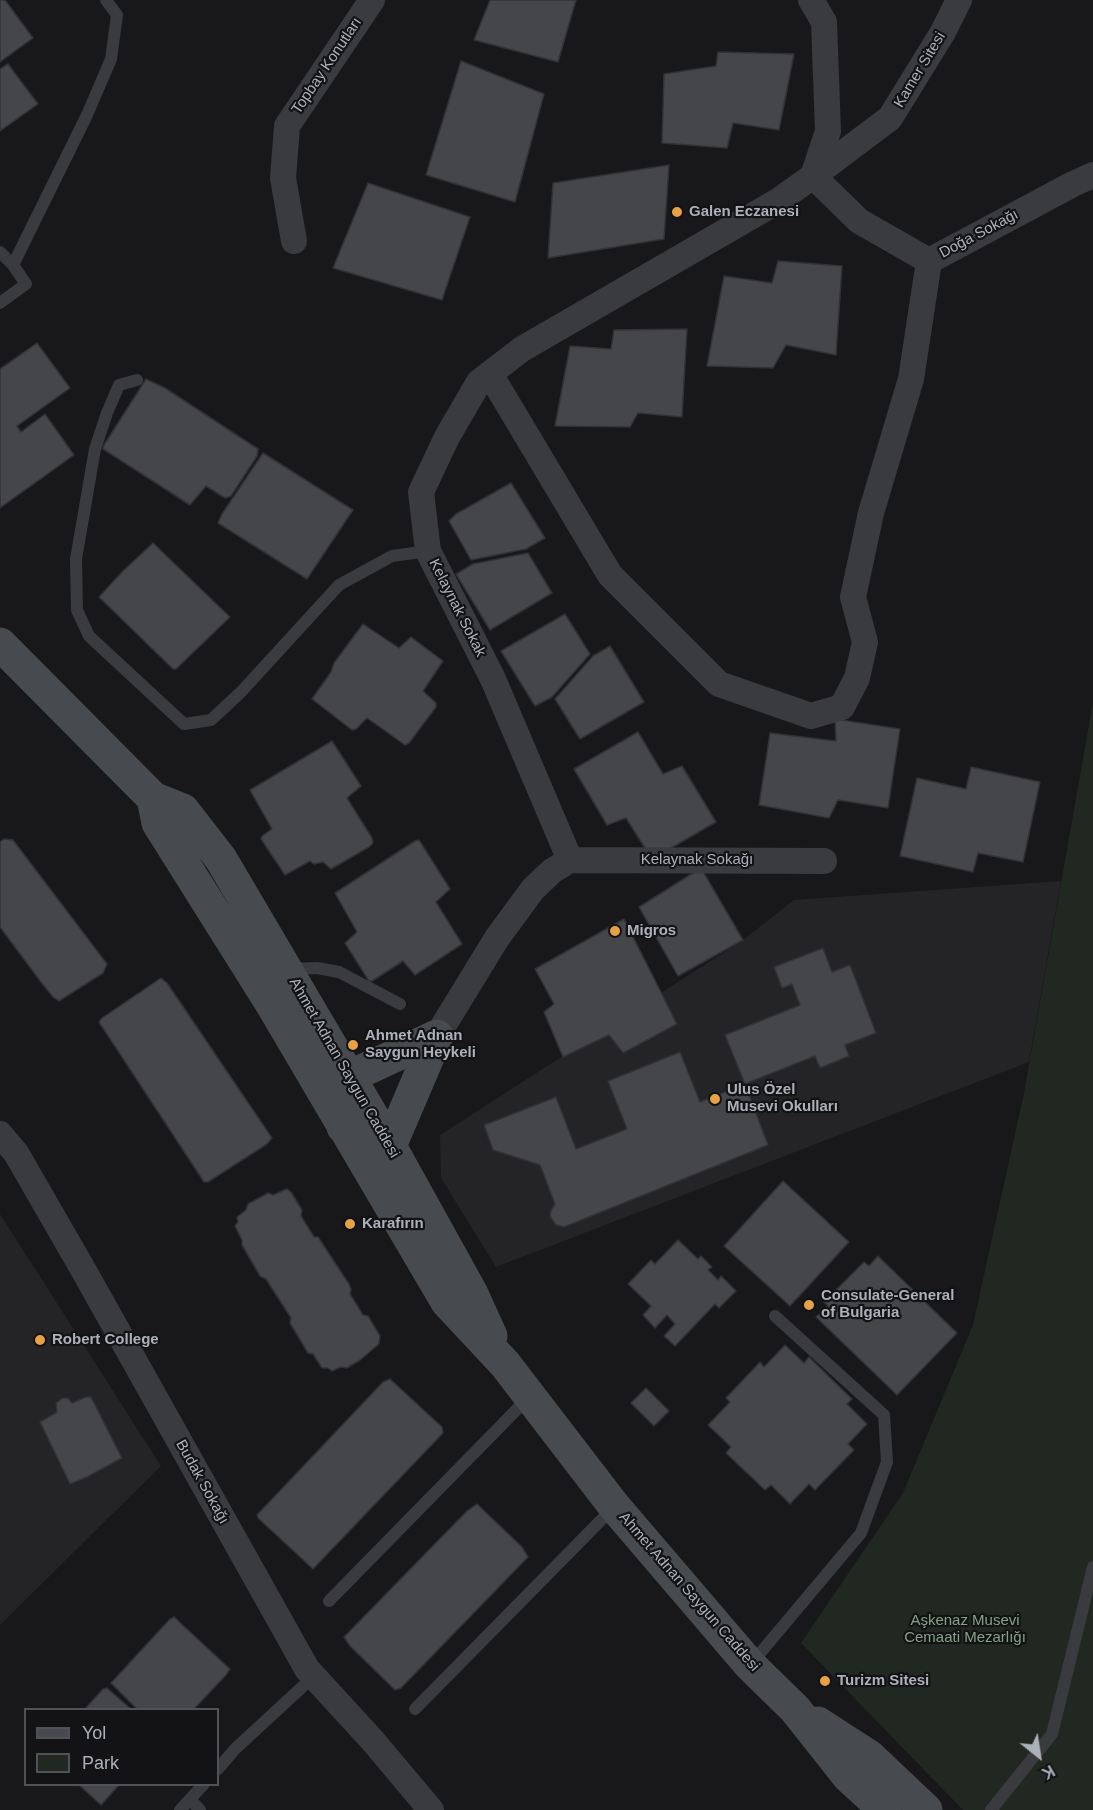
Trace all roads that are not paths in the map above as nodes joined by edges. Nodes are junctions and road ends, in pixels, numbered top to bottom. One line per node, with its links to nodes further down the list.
1 (106, 0): 10 (lane)
2 (372, 0): 7 (street, Topbay Konutları)
3 (811, 0): 5 (street)
4 (959, 0): 5 (street, Kamer Sitesi)
5 (813, 176): 9 (street, Doğa Sokağı); 12 (street, Kelaynak Sokak)
6 (1093, 176): 9 (street, Doğa Sokağı)
7 (294, 241)
8 (0, 252): 10 (lane)
9 (929, 261): 12 (street)
10 (13, 265): 11 (lane)
11 (0, 303)
12 (490, 374): 14 (street, Kelaynak Sokak)
13 (137, 380): 14 (lane)
14 (428, 551): 17 (street, Kelaynak Sokak)
15 (0, 644): 16 (main road, Ahmet Adnan Saygun Caddesi)
16 (153, 798): 19 (main road, Ahmet Adnan Saygun Caddesi); 23 (main road, Ahmet Adnan Saygun Caddesi)
17 (570, 860): 18 (street, Kelaynak Sokağı); 21 (street)
18 (824, 861)
19 (287, 969): 20 (lane); 22 (main road, Ahmet Adnan Saygun Caddesi)
20 (400, 1004)
21 (437, 1036): 22 (main road); 25 (main road)
22 (351, 1076): 23 (main road); 25 (main road, Ahmet Adnan Saygun Caddesi)
23 (344, 1127): 25 (main road); 27 (main road, Ahmet Adnan Saygun Caddesi)
24 (0, 1134): 33 (street, Budak Sokağı)
25 (390, 1146): 27 (main road, Ahmet Adnan Saygun Caddesi)
26 (776, 1316): 32 (lane)
27 (505, 1364): 28 (main road, Ahmet Adnan Saygun Caddesi)
28 (529, 1396): 29 (main road, Ahmet Adnan Saygun Caddesi); 31 (lane)
29 (614, 1506): 32 (main road, Ahmet Adnan Saygun Caddesi); 35 (lane)
30 (1093, 1567): 44 (lane)
31 (329, 1601)
32 (750, 1665): 34 (main road, Ahmet Adnan Saygun Caddesi)
33 (313, 1677): 36 (lane); 41 (street, Budak Sokağı)
34 (795, 1708): 42 (main road, Ahmet Adnan Saygun Caddesi); 43 (main road)
35 (415, 1709)
36 (219, 1768)
37 (203, 1786): 38 (lane)
38 (190, 1799): 39 (lane); 40 (lane)
39 (180, 1810)
40 (200, 1810)
41 (431, 1810)
42 (885, 1810)
43 (926, 1810)
44 (991, 1810)

